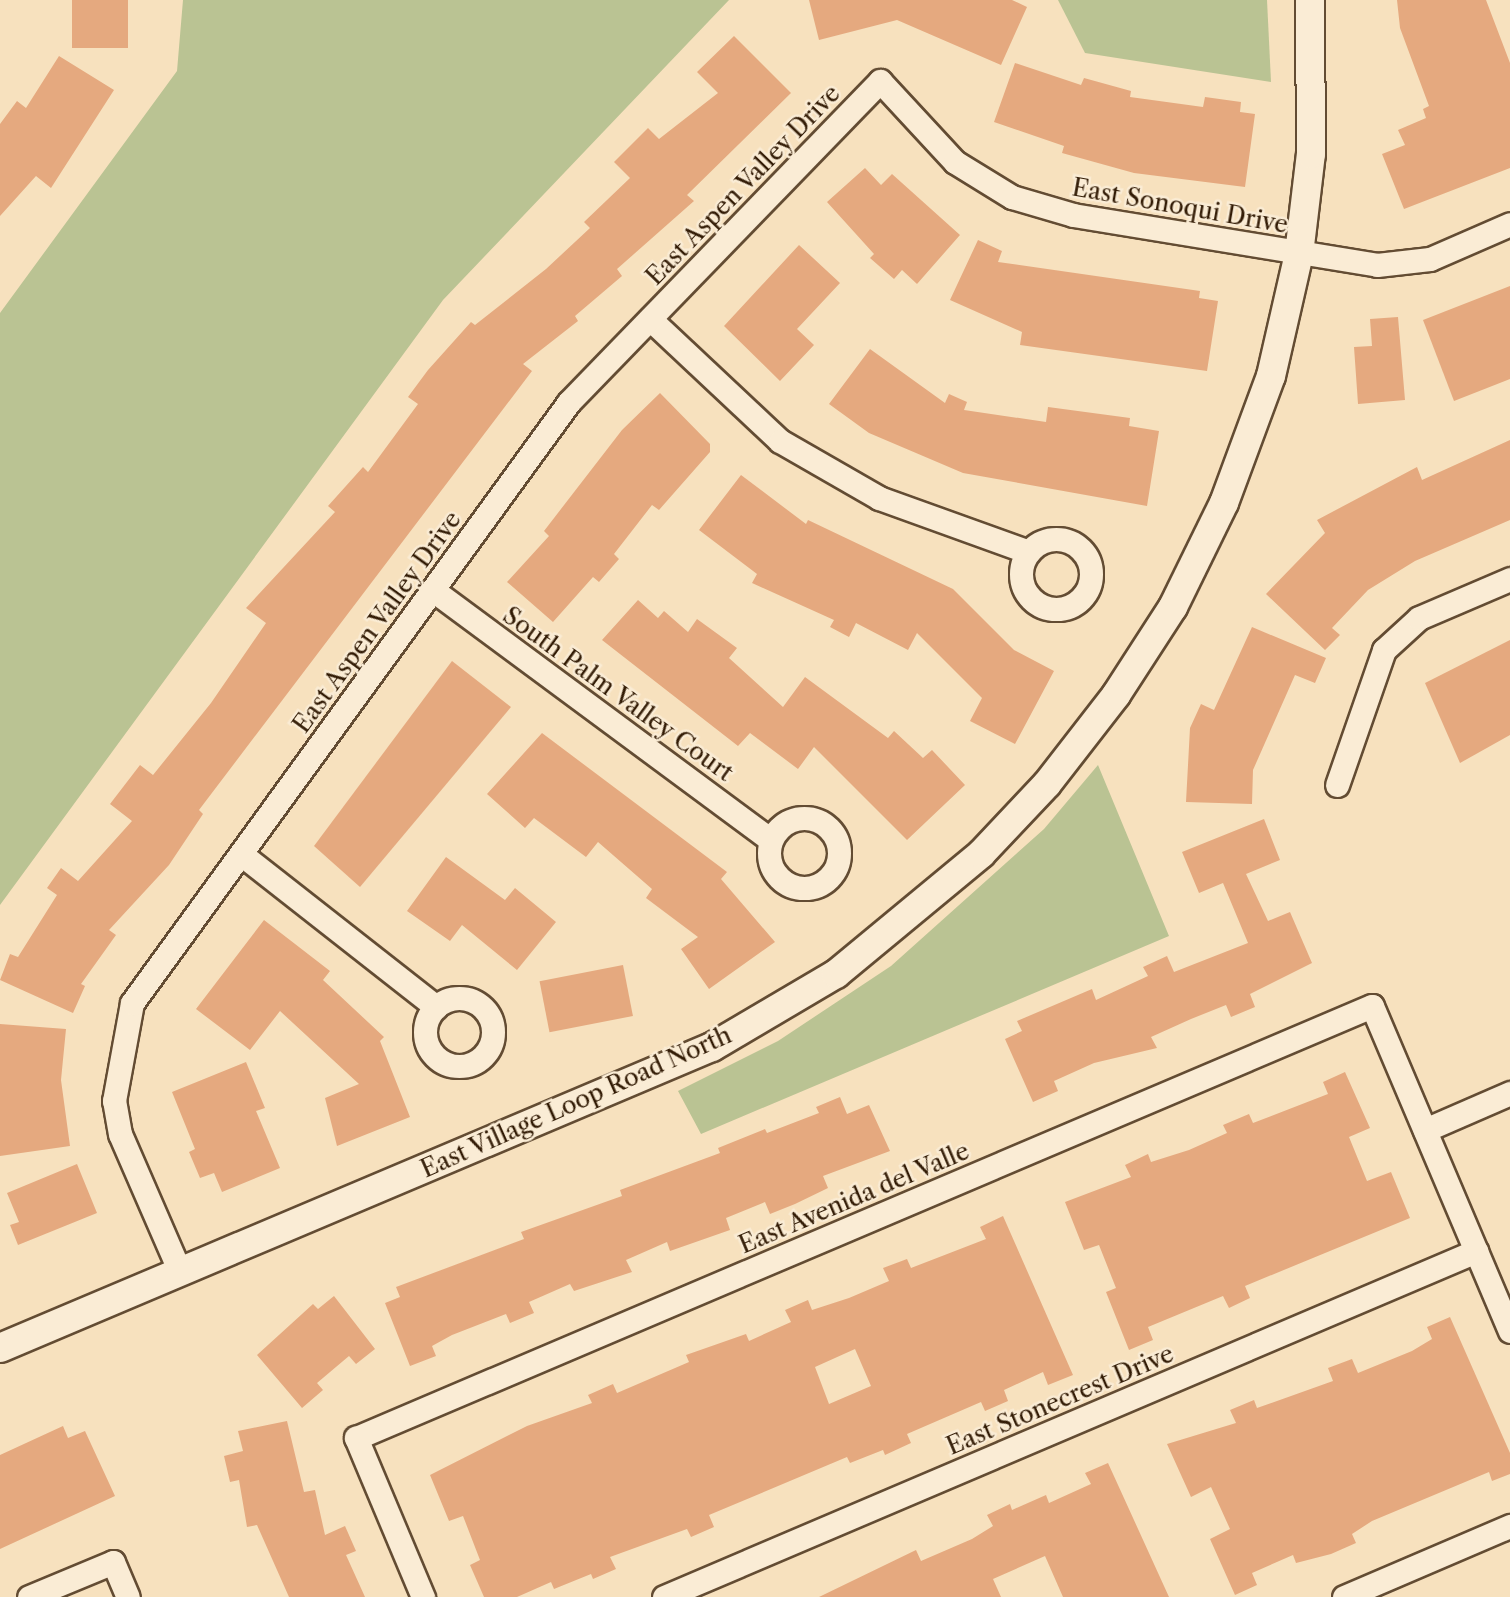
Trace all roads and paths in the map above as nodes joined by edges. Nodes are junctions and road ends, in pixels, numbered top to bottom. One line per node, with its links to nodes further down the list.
1 (1310, 0): 4 (street, East Village Loop Road North)
2 (880, 81): 4 (street, East Sonoqui Drive); 5 (street, East Aspen Valley Drive)
3 (1510, 224): 4 (street, East Sonoqui Drive)
4 (1299, 254): 16 (street, East Village Loop Road North)
5 (649, 319): 6 (street); 8 (street, East Aspen Valley Drive)
6 (1029, 552)
7 (1510, 579): 9 (street)
8 (433, 590): 10 (street, South Palm Valley Court); 11 (street, East Aspen Valley Drive)
9 (1336, 785)
10 (771, 840)
11 (241, 854): 12 (street); 16 (street, East Aspen Valley Drive)
12 (436, 1007)
13 (1510, 1093): 14 (street)
14 (1425, 1130): 15 (street); 22 (street, East Avenida del Valle)
15 (1476, 1251): 17 (street); 23 (street, East Stonecrest Drive)
16 (180, 1272): 18 (street, East Village Loop Road North)
17 (1510, 1331)
18 (0, 1348)
19 (1510, 1526): 24 (street)
20 (29, 1597): 21 (street)
21 (128, 1597)
22 (423, 1597)
23 (664, 1597)
24 (1344, 1597)

